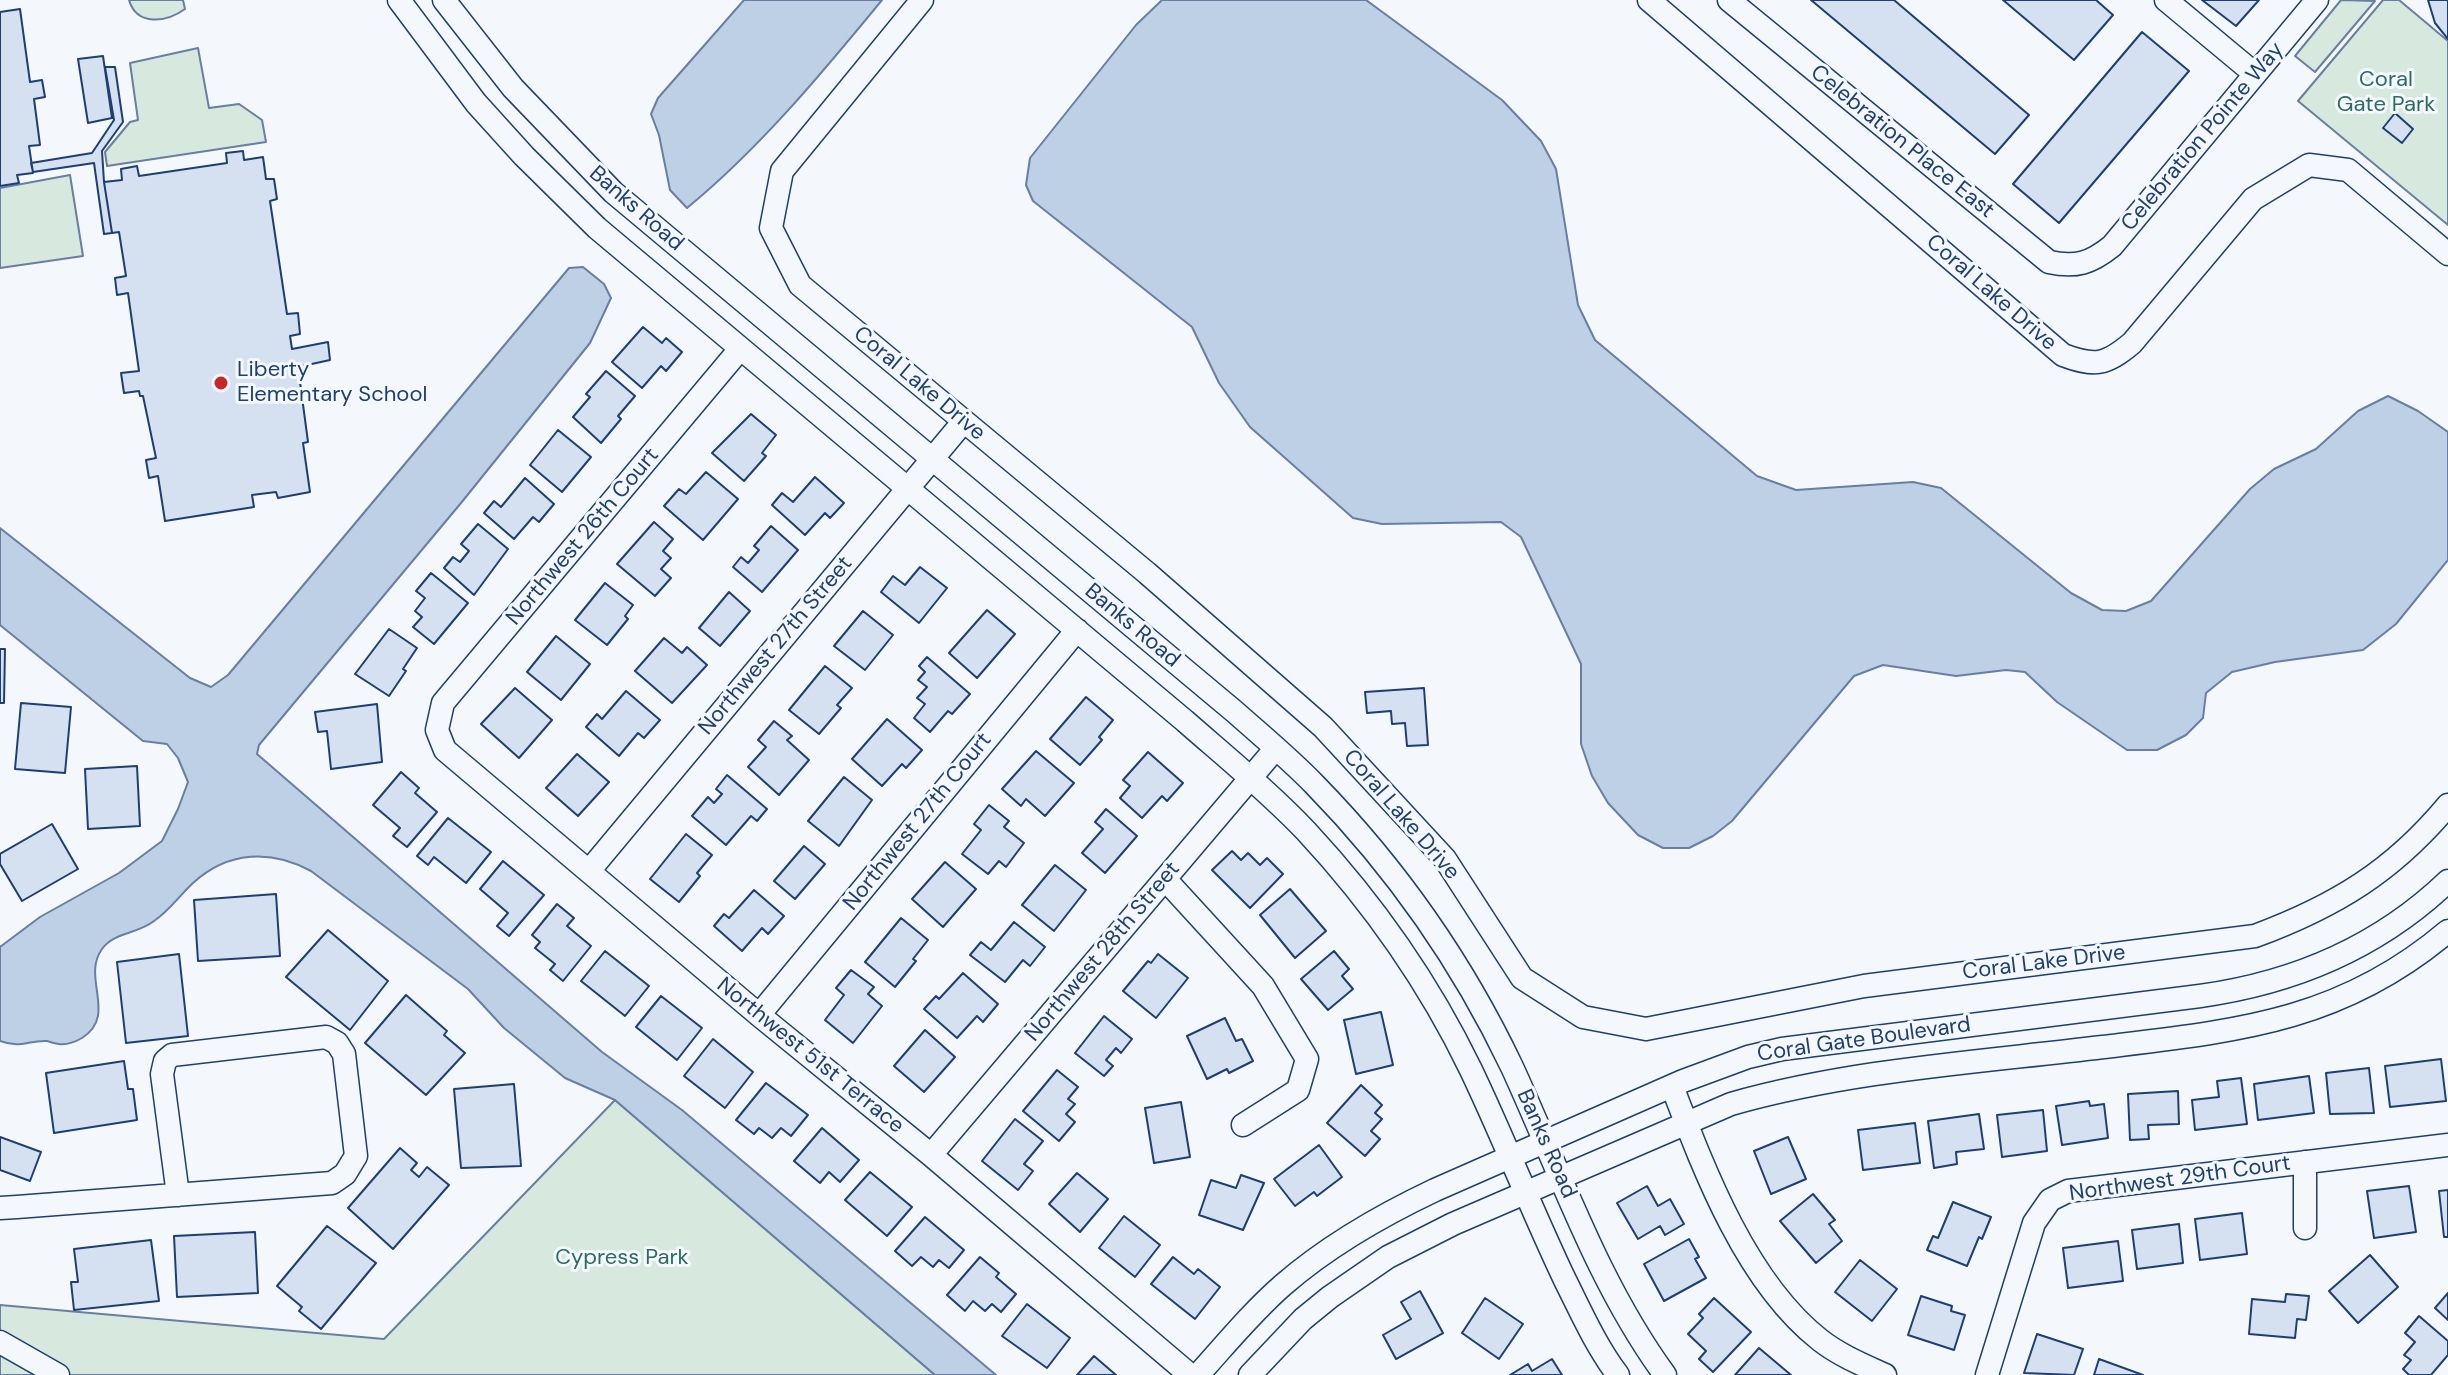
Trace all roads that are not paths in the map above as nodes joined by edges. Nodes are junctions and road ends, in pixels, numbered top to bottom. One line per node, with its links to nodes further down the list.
1 (399, 0): 11 (street, Banks Road)
2 (444, 0): 13 (street, Banks Road)
3 (922, 0): 12 (street, Coral Lake Drive)
4 (1649, 0): 9 (street, Coral Lake Drive)
5 (1729, 0): 10 (street, Celebration Place East)
6 (2166, 0): 8 (street)
7 (2317, 0): 8 (street, Celebration Pointe Way)
8 (2255, 74): 10 (street, Celebration Pointe Way)
9 (2448, 254)
10 (2082, 264)
11 (740, 349): 14 (street, Banks Road); 16 (street, Northwest 26th Court)
12 (964, 421): 13 (street, Northwest 27th Street); 19 (street, Coral Lake Drive)
13 (932, 459): 14 (street, Northwest 27th Street); 17 (street, Banks Road)
14 (907, 489): 15 (street, Banks Road); 20 (street, Northwest 27th Street)
15 (1077, 630): 18 (street, Banks Road); 24 (street, Northwest 27th Court)
16 (437, 730): 20 (street, Northwest 51st Terrace)
17 (1276, 748): 18 (street, Northwest 28th Street); 28 (street, Banks Road)
18 (1250, 777): 21 (street, Northwest 28th Street); 31 (street, Banks Road)
19 (2448, 805)
20 (589, 871): 24 (street, Northwest 51st Terrace)
21 (1165, 879): 27 (street); 30 (street, Northwest 28th Street)
22 (2446, 887): 25 (street, Coral Gate Boulevard)
23 (2448, 931): 26 (street, Coral Gate Boulevard)
24 (759, 1015): 30 (street, Northwest 51st Terrace)
25 (1672, 1086): 26 (street); 28 (street, Coral Gate Boulevard)
26 (1686, 1122): 33 (street, Coral Gate Boulevard); 45 (street)
27 (1243, 1125)
28 (1545, 1141): 31 (street, Coral Gate Boulevard); 33 (street, Banks Road)
29 (2448, 1145): 32 (street, Northwest 29th Court)
30 (931, 1155): 40 (street, Northwest 51st Terrace)
31 (1510, 1157): 34 (street, Banks Road); 41 (street, Coral Gate Boulevard)
32 (2305, 1162): 37 (street, Northwest 29th Court); 46 (street, Northwest 29th Court)
33 (1560, 1177): 34 (street, Coral Gate Boulevard); 44 (street, Banks Road)
34 (1525, 1192): 42 (street, Coral Gate Boulevard); 43 (street, Banks Road)
35 (178, 1195): 35 (street); 36 (street)
36 (0, 1208)
37 (2305, 1228)
38 (0, 1342): 39 (street)
39 (58, 1375)
40 (1190, 1375)
41 (1198, 1375)
42 (1250, 1375)
43 (1618, 1375)
44 (1665, 1375)
45 (1885, 1375)
46 (1987, 1375)

